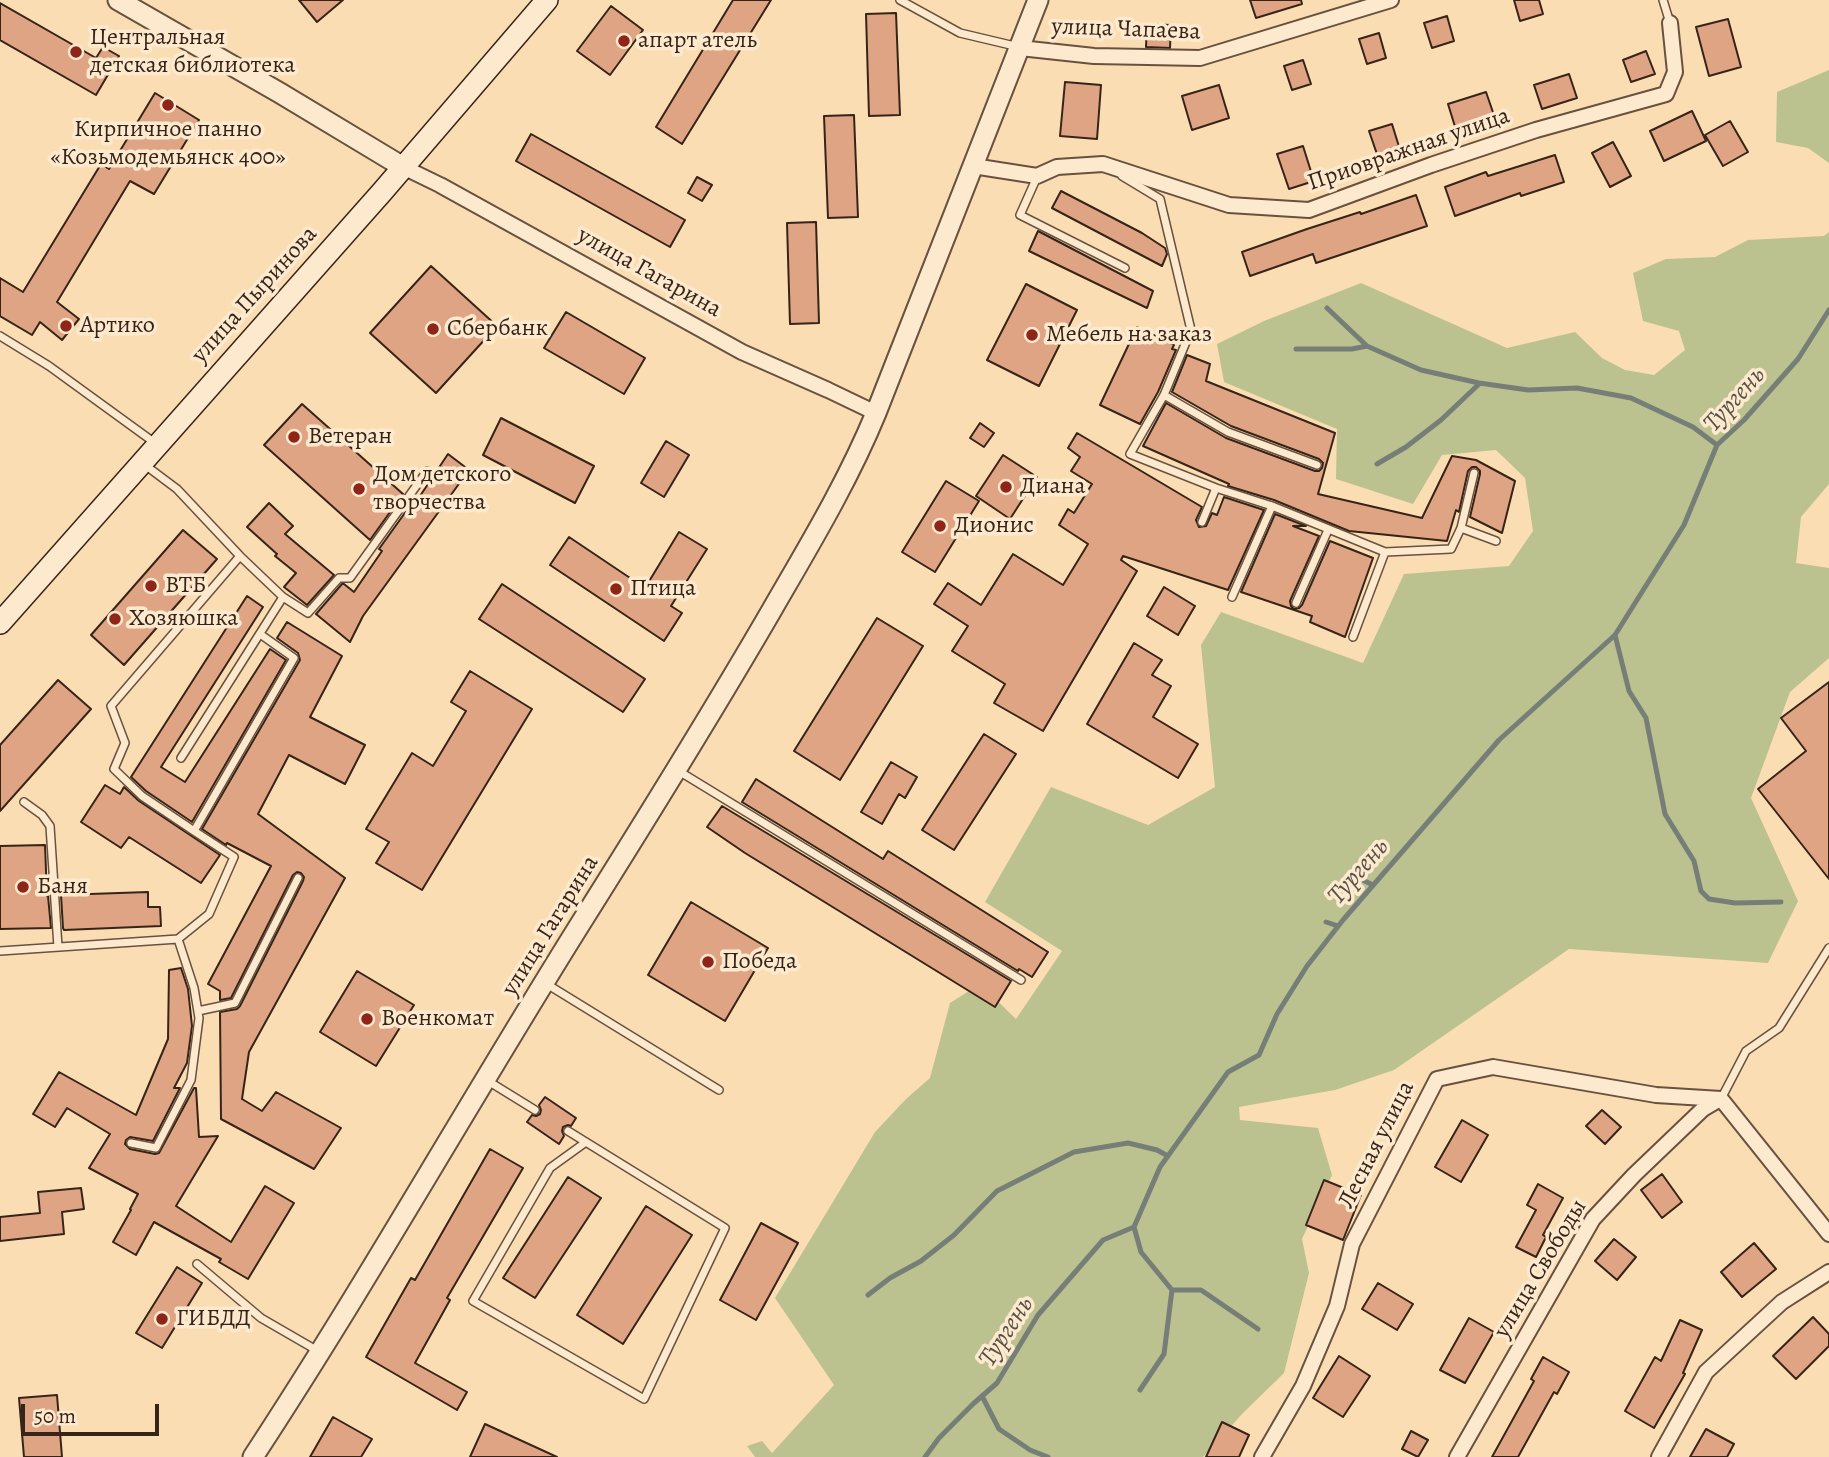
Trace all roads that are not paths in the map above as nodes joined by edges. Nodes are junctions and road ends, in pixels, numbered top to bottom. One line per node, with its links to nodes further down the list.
1 (118, 0): 11 (street)
2 (547, 0): 11 (main road, улица Пыринова)
3 (900, 0): 8 (lane)
4 (1038, 0): 8 (street, улица Гагарина)
5 (1391, 0): 8 (street, улица Чапаева)
6 (1663, 0): 7 (lane)
7 (1670, 23): 9 (street, Приовражная улица)
8 (1020, 48): 10 (street, улица Гагарина)
9 (1104, 164): 12 (street, Приовражная улица); 15 (lane)
10 (973, 166): 12 (street, Приовражная улица); 16 (street, улица Гагарина)
11 (403, 167): 16 (street, улица Гагарина); 17 (main road, улица Пыринова)
12 (1038, 176): 13 (lane)
13 (1125, 268)
14 (0, 336): 17 (lane)
15 (1164, 395): 19 (lane); 22 (lane)
16 (876, 413): 37 (street, улица Гагарина)
17 (158, 445): 18 (main road, улица Пыринова)
18 (142, 463): 29 (lane); 33 (main road, улица Пыринова)
19 (1317, 465)
20 (427, 471): 30 (lane)
21 (1474, 473): 25 (lane)
22 (1216, 488): 23 (lane); 24 (lane)
23 (1272, 506): 26 (lane); 31 (lane)
24 (1202, 522)
25 (1461, 528): 27 (lane); 28 (lane)
26 (1328, 530): 28 (lane); 32 (lane)
27 (1496, 541)
28 (1385, 552): 35 (lane)
29 (240, 556): 30 (lane); 39 (lane)
30 (283, 597): 34 (lane)
31 (1232, 597)
32 (1296, 603)
33 (0, 623)
34 (260, 634): 36 (lane); 39 (lane)
35 (1353, 637)
36 (181, 758)
37 (677, 770): 45 (lane); 46 (street, улица Гагарина)
38 (24, 802): 42 (lane)
39 (194, 831): 41 (lane)
40 (298, 878): 47 (lane)
41 (178, 939): 42 (lane); 47 (lane)
42 (58, 947): 44 (lane)
43 (1829, 948): 50 (lane)
44 (0, 951)
45 (1021, 980)
46 (544, 982): 48 (street, улица Гагарина); 49 (lane)
47 (198, 1011): 54 (lane)
48 (485, 1079): 51 (lane); 58 (street, улица Гагарина)
49 (719, 1090)
50 (1721, 1099): 55 (street); 60 (street, Лесная улица); 61 (street, улица Свободы)
51 (535, 1110)
52 (568, 1131): 53 (lane)
53 (586, 1142): 53 (lane)
54 (131, 1143)
55 (1829, 1234)
56 (197, 1264): 58 (lane)
57 (1829, 1272): 62 (street)
58 (321, 1352): 59 (street, улица Гагарина)
59 (256, 1456)
60 (1262, 1457)
61 (1457, 1457)
62 (1659, 1457)

